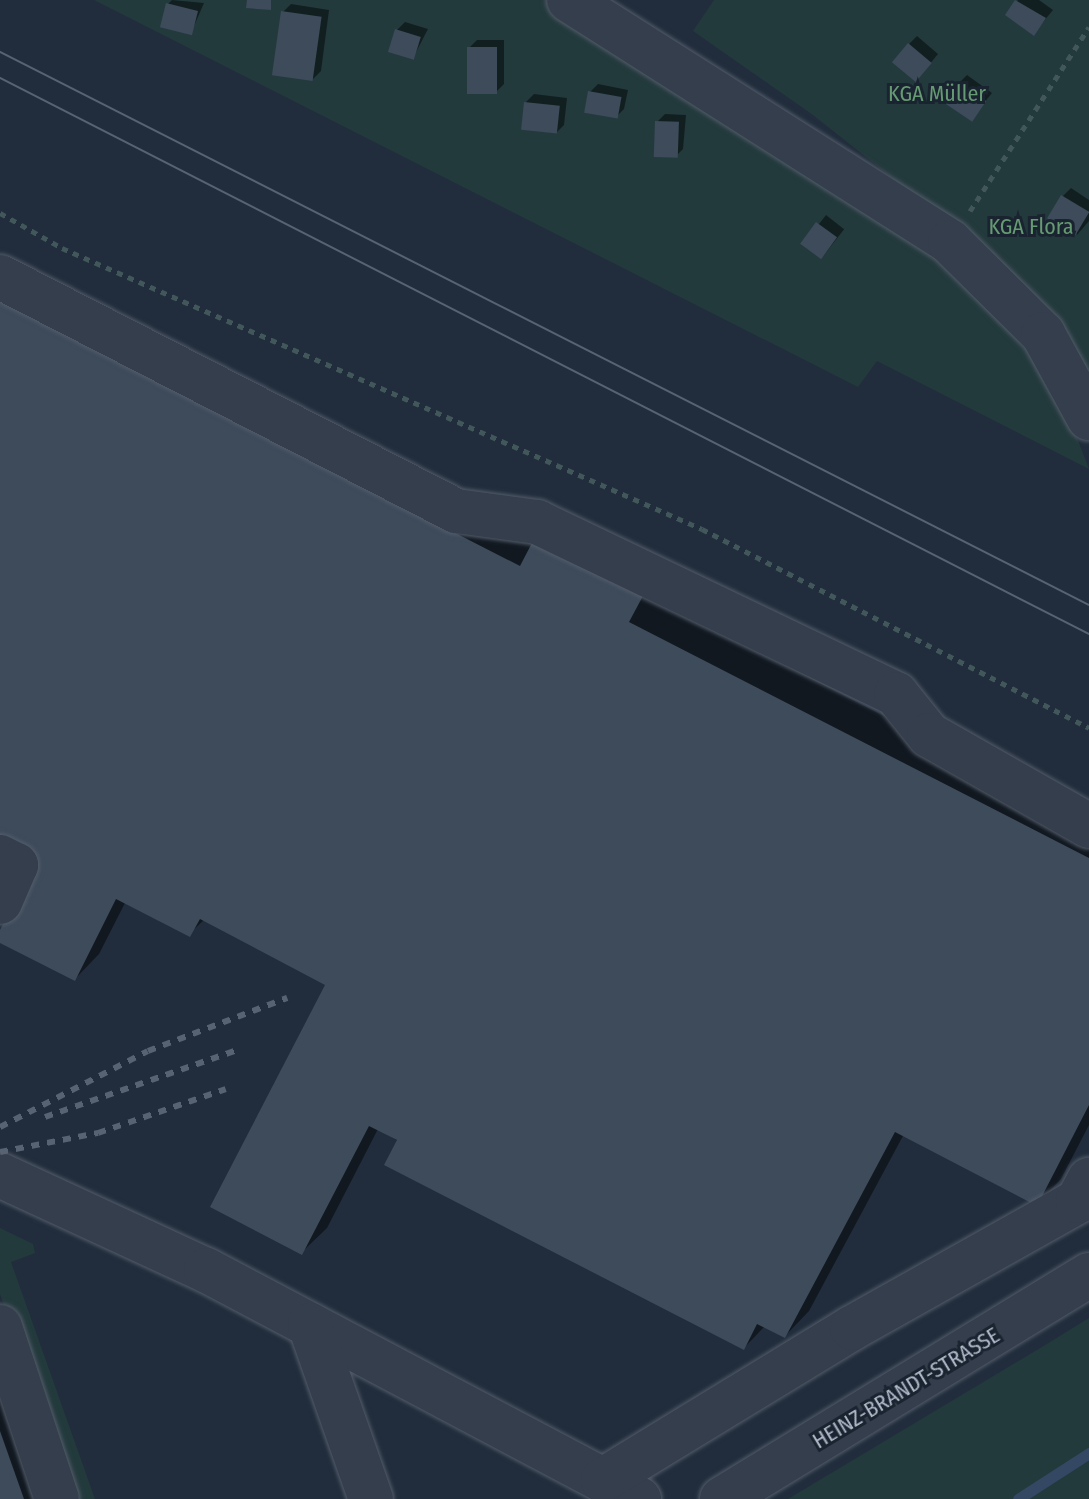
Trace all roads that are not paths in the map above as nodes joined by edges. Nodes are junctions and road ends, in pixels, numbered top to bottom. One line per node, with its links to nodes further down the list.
1 (569, 0): 3 (street)
2 (0, 277): 4 (street)
3 (1089, 418)
4 (1089, 826)
5 (0, 857): 6 (street)
6 (0, 902)
7 (0, 1175): 10 (street)
8 (1089, 1180): 12 (street)
9 (1089, 1275): 15 (street, HEINZ-BRANDT-STRASSE)
10 (310, 1325): 12 (street); 14 (street)
11 (0, 1327): 13 (street)
12 (621, 1490)
13 (57, 1499)
14 (371, 1499)
15 (722, 1499)

